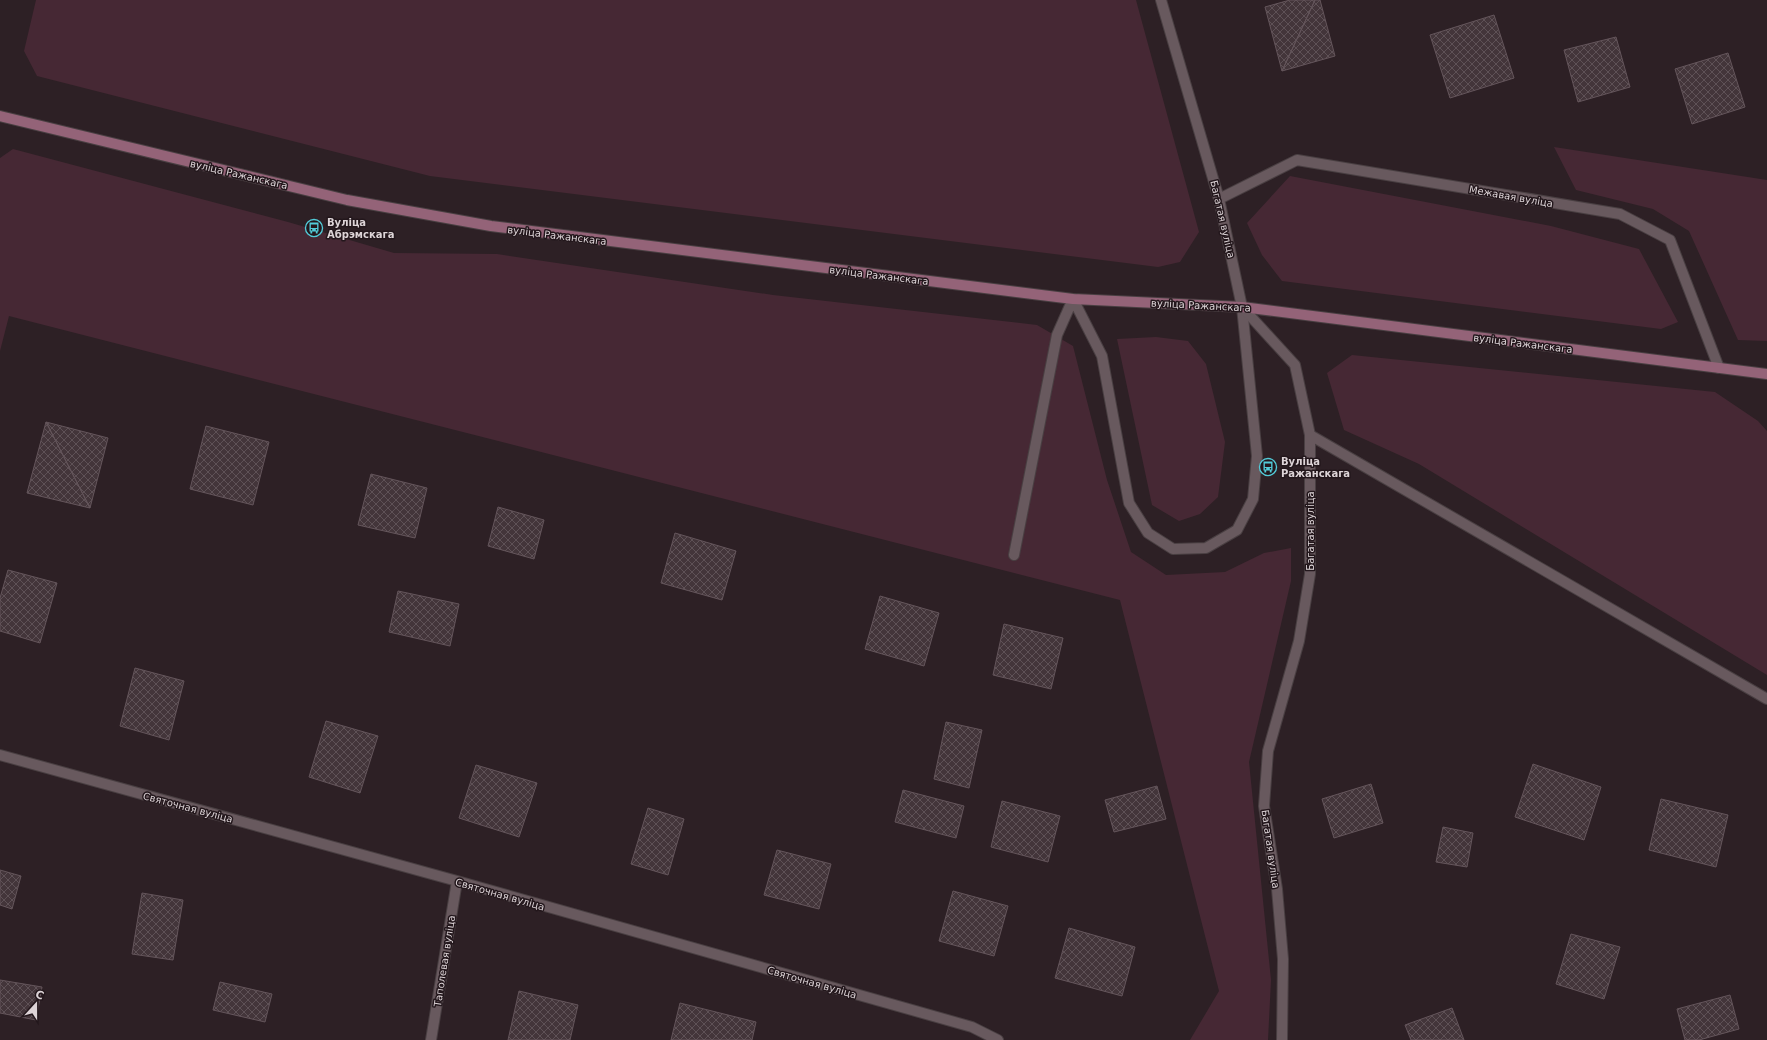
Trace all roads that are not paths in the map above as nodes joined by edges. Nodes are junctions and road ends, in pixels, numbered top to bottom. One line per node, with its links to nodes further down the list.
1 (1161, 0): 3 (street, Багатая вуліца)
2 (0, 116): 4 (street, вуліца Ражанскага)
3 (1219, 199): 5 (street, Багатая вуліца); 6 (street, Межавая вуліца)
4 (1073, 299): 5 (street, вуліца Ражанскага); 5 (street); 9 (street)
5 (1242, 307): 6 (street, вуліца Ражанскага); 8 (street, Багатая вуліца)
6 (1719, 368): 7 (street, вуліца Ражанскага)
7 (1767, 374)
8 (1310, 435): 10 (street); 15 (street, Багатая вуліца)
9 (1014, 555)
10 (1767, 699)
11 (0, 755): 12 (street, Святочная вуліца)
12 (457, 881): 13 (street, Таполевая вуліца); 14 (street, Святочная вуліца)
13 (430, 1040)
14 (998, 1040)
15 (1282, 1040)

